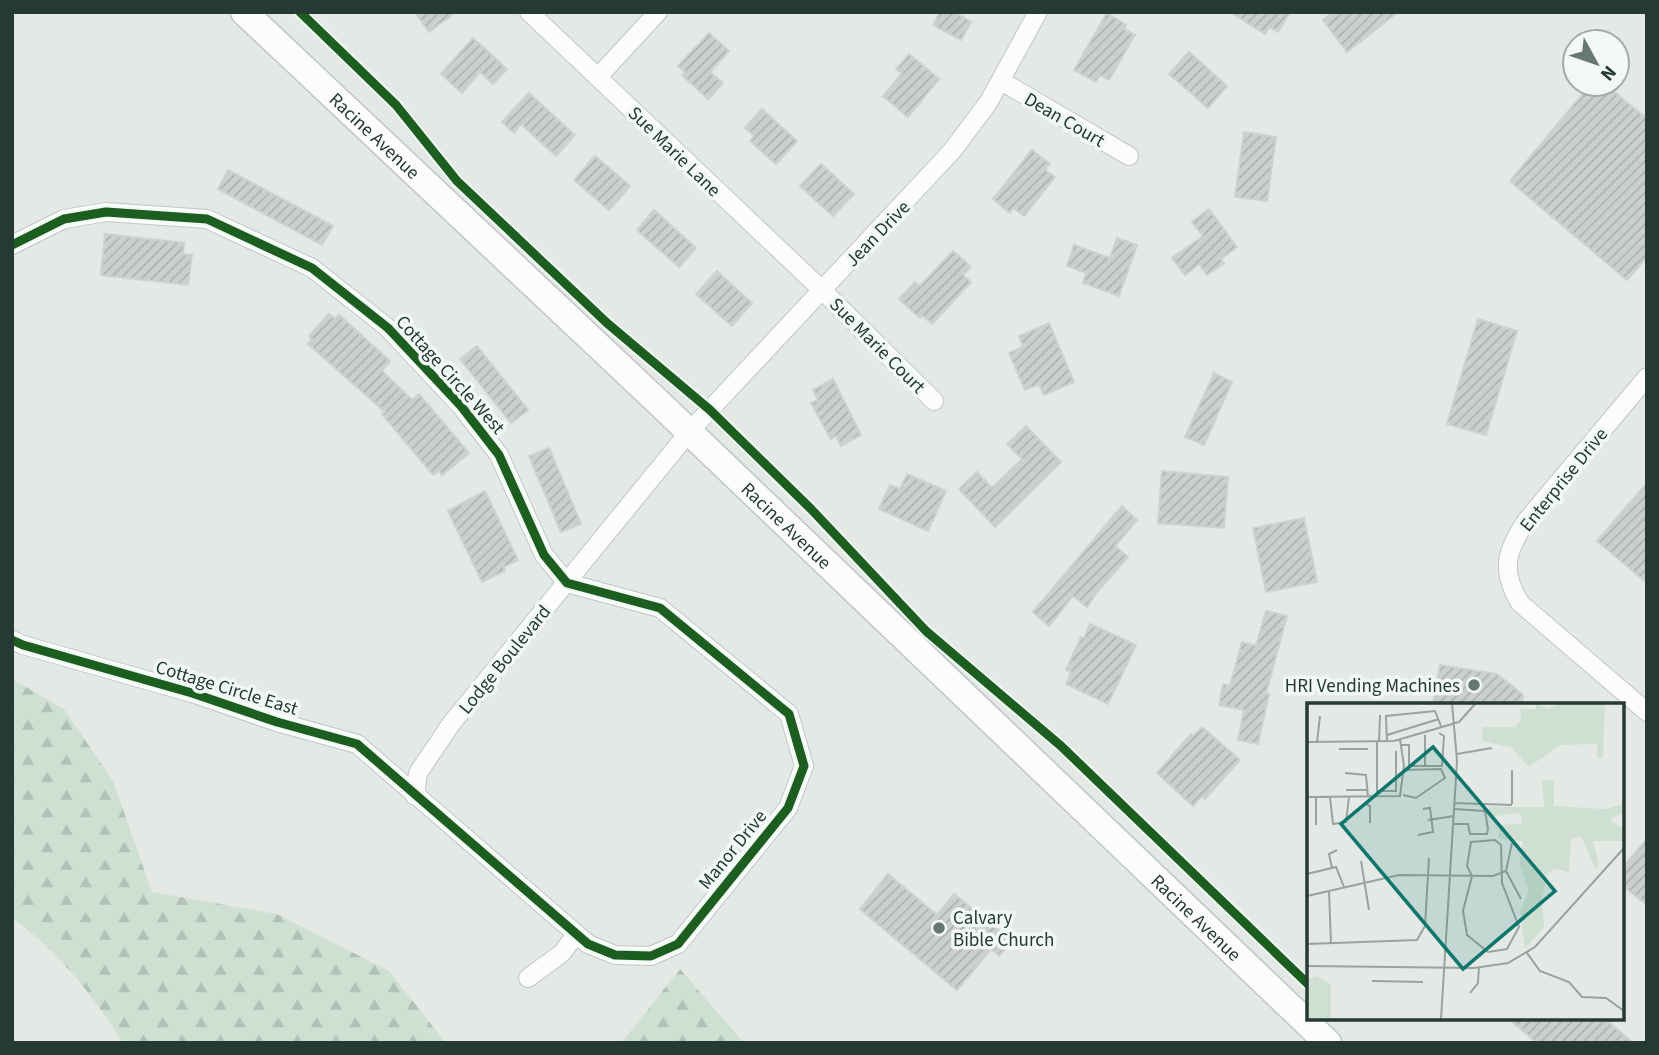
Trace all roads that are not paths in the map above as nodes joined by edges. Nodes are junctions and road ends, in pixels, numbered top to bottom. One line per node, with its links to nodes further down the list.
1 (244, 12): 12 (main road, Racine Avenue)
2 (529, 12): 5 (street, Sue Marie Lane)
3 (658, 12): 5 (street)
4 (1038, 12): 6 (street, Jean Drive)
5 (598, 77): 9 (street, Sue Marie Lane)
6 (1001, 81): 7 (street, Dean Court); 9 (street, Jean Drive)
7 (1129, 156)
8 (12, 245): 13 (street, Cottage Circle West)
9 (822, 290): 11 (street, Sue Marie Court); 12 (street, Jean Drive)
10 (1647, 377): 15 (street, Enterprise Drive)
11 (934, 401)
12 (689, 432): 13 (street, Lodge Boulevard); 19 (main road, Racine Avenue)
13 (567, 583): 16 (street, Lodge Boulevard); 17 (street, Manor Drive)
14 (12, 640): 16 (street, Cottage Circle East)
15 (1647, 712)
16 (415, 796): 17 (street, Manor Drive)
17 (576, 934): 18 (street)
18 (528, 978)
19 (1328, 1043)

